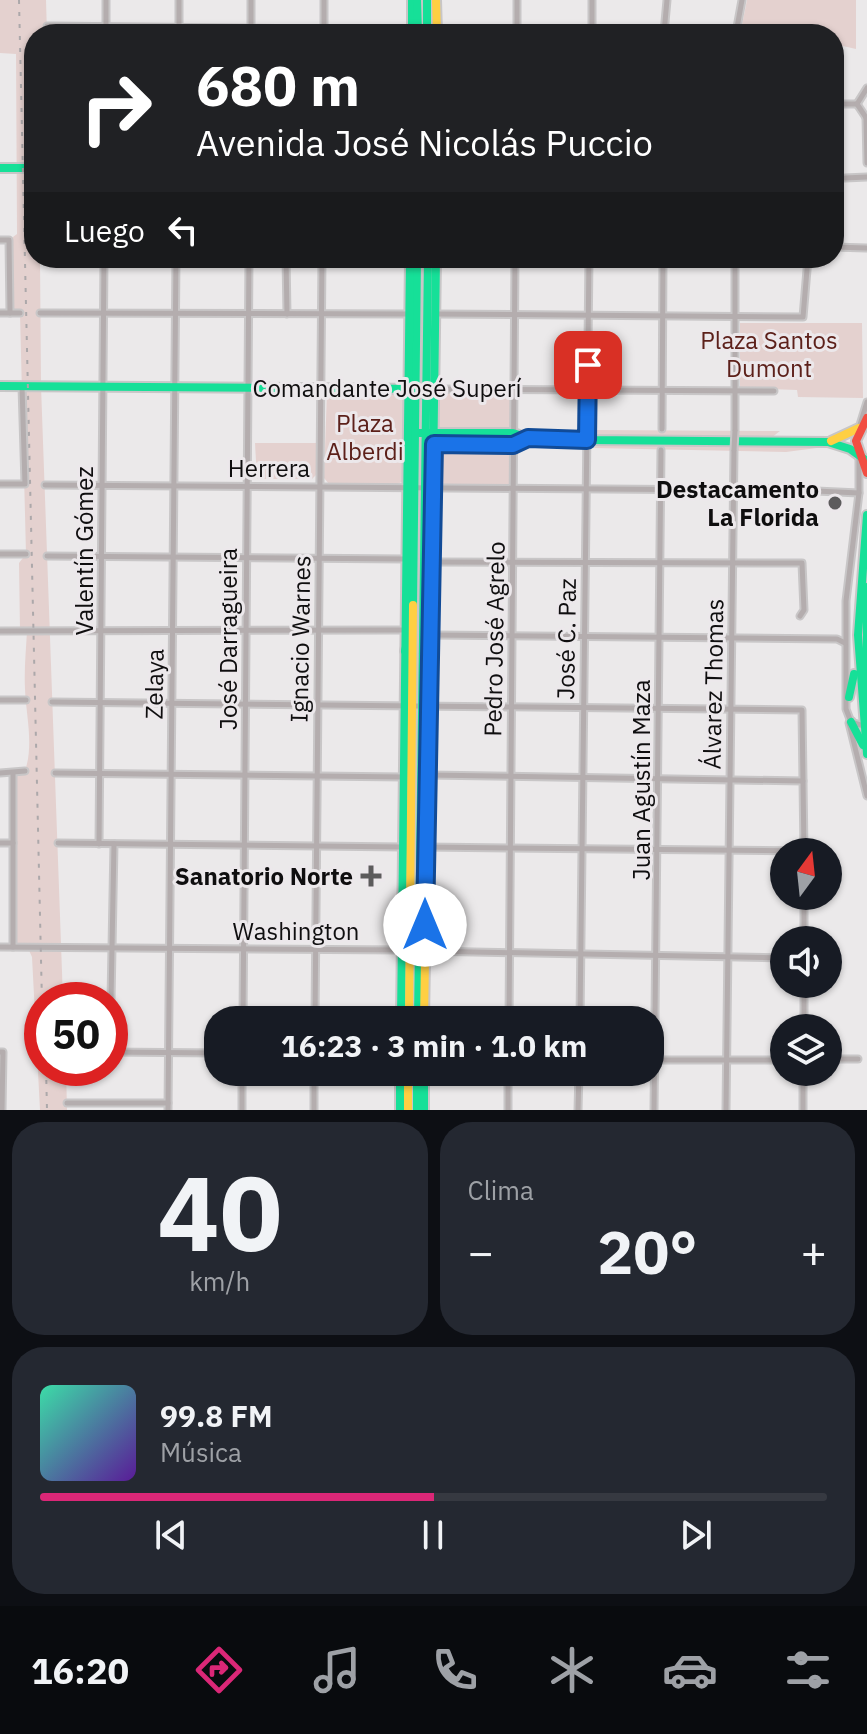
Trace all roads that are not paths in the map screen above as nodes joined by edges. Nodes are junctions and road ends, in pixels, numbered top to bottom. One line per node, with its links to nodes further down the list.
1 (106, 0): 11 (street)
2 (179, 0): 12 (street)
3 (251, 0): 13 (street)
4 (324, 0): 14 (street)
5 (415, 0): 15 (main road)
6 (517, 0): 18 (street)
7 (592, 0): 19 (street)
8 (667, 0): 20 (street)
9 (742, 0): 21 (street)
10 (430, 1): 16 (main road); 17 (main road)
11 (106, 24)
12 (179, 24)
13 (251, 24)
14 (324, 24)
15 (414, 24)
16 (428, 24)
17 (434, 24)
18 (517, 24)
19 (592, 24)
20 (665, 24)
21 (738, 24)
22 (867, 88): 24 (street)
23 (844, 104): 24 (street)
24 (857, 104): 25 (street)
25 (867, 119): 26 (street)
26 (867, 163)
27 (0, 168): 28 (main road)
28 (24, 168)
29 (867, 177): 30 (street)
30 (845, 178)
31 (0, 240): 50 (street)
32 (844, 247): 33 (street)
33 (867, 248)
34 (104, 268): 53 (street, Valentín Gómez)
35 (176, 268): 54 (street, Zelaya)
36 (249, 268): 55 (street, José Darragueira)
37 (286, 268): 56 (street)
38 (322, 268): 57 (street, Ignacio Warnes)
39 (410, 268): 58 (main road)
40 (417, 268): 48 (main road)
41 (429, 268): 71 (main road)
42 (431, 268): 59 (main road)
43 (515, 268): 60 (street, Pedro José Agrelo)
44 (589, 268): 61 (street, José C. Paz)
45 (663, 268): 62 (street)
46 (735, 268): 63 (street, Álvarez Thomas)
47 (807, 268): 63 (street)
48 (416, 302): 64 (main road); 71 (main road)
49 (0, 313): 50 (street)
50 (10, 313): 51 (street)
51 (20, 313)
52 (40, 313): 53 (street)
53 (104, 313): 54 (street); 67 (street, Valentín Gómez)
54 (176, 314): 55 (street); 68 (street, Zelaya)
55 (249, 314): 56 (street); 69 (street, José Darragueira)
56 (287, 314): 57 (street)
57 (321, 314): 58 (street); 70 (street, Ignacio Warnes)
58 (409, 314): 64 (main road)
59 (436, 314): 60 (street); 72 (main road)
60 (514, 315): 61 (street); 73 (street, Pedro José Agrelo)
61 (589, 315): 62 (street); 74 (street, José C. Paz)
62 (662, 316): 63 (street); 75 (street)
63 (735, 316): 76 (street, Álvarez Thomas)
64 (409, 328): 71 (main road)
65 (0, 386): 66 (main road, Comandante José Superí)
66 (22, 386): 67 (main road, Comandante José Superí); 92 (street)
67 (103, 387): 68 (main road, Comandante José Superí); 94 (street, Valentín Gómez)
68 (175, 387): 69 (main road, Comandante José Superí); 95 (street, Zelaya)
69 (248, 387): 70 (main road, Comandante José Superí); 96 (street, José Darragueira)
70 (322, 388): 71 (main road, Comandante José Superí); 97 (street, Ignacio Warnes)
71 (416, 389): 72 (main road, Comandante José Superí); 81 (main road)
72 (435, 389): 73 (street, Comandante José Superí); 82 (main road)
73 (514, 389): 74 (street, Comandante José Superí); 83 (street, Pedro José Agrelo)
74 (588, 389): 75 (street, Comandante José Superí); 85 (street, José C. Paz)
75 (662, 390): 76 (street, Comandante José Superí); 80 (street)
76 (735, 391): 77 (street, Comandante José Superí); 103 (street, Álvarez Thomas, bridge)
77 (774, 391)
78 (867, 402): 79 (street)
79 (861, 426): 86 (main road); 90 (main road)
80 (662, 429)
81 (415, 433): 82 (main road); 98 (main road)
82 (434, 433): 83 (main road); 87 (main road)
83 (513, 433): 84 (main road); 88 (street, Pedro José Agrelo)
84 (528, 438): 85 (main road); 88 (main road)
85 (587, 440): 86 (main road); 101 (street, José C. Paz)
86 (828, 442): 90 (main road)
87 (434, 444): 88 (main road); 99 (main road)
88 (513, 445): 100 (street, Pedro José Agrelo)
89 (661, 450): 102 (street, Juan Agustín Maza)
90 (862, 456): 91 (main road); 105 (street)
91 (867, 473)
92 (0, 484)
93 (45, 485): 94 (street, Herrera)
94 (102, 485): 95 (street, Herrera); 110 (street, Valentín Gómez)
95 (174, 485): 96 (street, Herrera); 111 (street, Zelaya)
96 (247, 486): 97 (street, Herrera); 112 (street, José Darragueira)
97 (320, 487): 98 (street, Herrera); 113 (street, Ignacio Warnes)
98 (415, 487): 99 (street, Herrera); 114 (main road); 122 (main road); 136 (main road)
99 (434, 487): 100 (street, Herrera); 115 (main road)
100 (513, 488): 101 (street, Herrera); 116 (street, Pedro José Agrelo)
101 (586, 489): 102 (street, Herrera); 117 (street, José C. Paz)
102 (661, 489): 103 (street, Herrera); 118 (street, Juan Agustín Maza)
103 (733, 490): 119 (street, Álvarez Thomas)
104 (816, 491): 105 (street)
105 (859, 493): 134 (street)
106 (867, 515): 137 (main road)
107 (0, 554): 108 (street)
108 (26, 554)
109 (47, 556): 110 (street)
110 (102, 557): 111 (street); 123 (street, Valentín Gómez)
111 (173, 558): 112 (street); 124 (street, Zelaya)
112 (247, 558): 113 (street); 127 (street, José Darragueira)
113 (319, 559): 114 (street); 128 (street, Ignacio Warnes)
114 (406, 559): 125 (main road)
115 (433, 562): 116 (street); 129 (main road)
116 (513, 562): 117 (street); 130 (street, Pedro José Agrelo)
117 (585, 563): 118 (street); 131 (street, José C. Paz)
118 (661, 563): 119 (street); 132 (street, Juan Agustín Maza)
119 (733, 563): 121 (street); 133 (street, Álvarez Thomas)
120 (867, 587): 137 (main road)
121 (800, 616)
122 (413, 618): 135 (main road); 148 (main road)
123 (101, 630): 124 (street); 126 (street); 144 (street, Valentín Gómez)
124 (173, 630): 127 (street); 145 (street, Zelaya)
125 (405, 630): 128 (street); 135 (main road)
126 (0, 631)
127 (246, 631): 128 (street); 146 (street, José Darragueira)
128 (318, 631): 147 (street, Ignacio Warnes)
129 (433, 631): 130 (street); 136 (main road); 149 (main road)
130 (511, 634): 131 (street); 150 (street, Pedro José Agrelo)
131 (584, 637): 132 (street); 151 (street, José C. Paz)
132 (660, 638): 133 (street); 152 (street, Juan Agustín Maza)
133 (732, 638): 134 (street); 153 (street, Álvarez Thomas)
134 (845, 643): 142 (street)
135 (405, 651): 148 (main road)
136 (420, 661): 148 (main road)
137 (863, 666): 138 (main road); 142 (main road)
138 (864, 690): 139 (main road); 142 (street); 155 (main road)
139 (867, 698)
140 (0, 700): 141 (street)
141 (26, 700)
142 (848, 700): 154 (street)
143 (52, 702): 144 (street)
144 (100, 702): 145 (street); 162 (street, Valentín Gómez)
145 (172, 703): 146 (street); 163 (street, Zelaya)
146 (245, 703): 147 (street); 164 (street, José Darragueira)
147 (318, 704): 148 (street); 166 (street, Ignacio Warnes)
148 (412, 705): 149 (street); 168 (main road); 171 (main road); 185 (main road)
149 (430, 705): 150 (street); 156 (main road)
150 (511, 706): 151 (street); 167 (street, Pedro José Agrelo)
151 (584, 707): 152 (street); 169 (street, José C. Paz)
152 (660, 708): 153 (street); 170 (street, Juan Agustín Maza)
153 (731, 709): 172 (street, Álvarez Thomas); 173 (street)
154 (849, 718): 155 (street); 157 (main road); 174 (street)
155 (865, 727): 157 (main road)
156 (429, 738): 165 (main road); 171 (main road)
157 (867, 753)
158 (25, 771): 160 (street)
159 (0, 773): 160 (street)
160 (13, 773): 177 (street)
161 (55, 773): 162 (street)
162 (100, 773): 163 (street); 179 (street, Valentín Gómez)
163 (171, 774): 164 (street); 181 (street, Zelaya)
164 (245, 775): 166 (street); 182 (street, José Darragueira)
165 (428, 775): 167 (street); 184 (main road)
166 (317, 776): 168 (street); 183 (street, Ignacio Warnes)
167 (511, 776): 169 (street); 186 (street, Pedro José Agrelo)
168 (404, 777): 185 (main road)
169 (583, 777): 170 (street); 187 (street, José C. Paz)
170 (659, 778): 172 (street); 188 (street, Juan Agustín Maza)
171 (419, 780): 197 (main road)
172 (730, 780): 173 (street); 189 (street, Álvarez Thomas)
173 (803, 781): 175 (street)
174 (867, 796)
175 (804, 838)
176 (0, 843): 177 (street)
177 (13, 843): 192 (street)
178 (58, 843): 179 (street)
179 (99, 844): 180 (street)
180 (114, 844): 181 (street); 193 (street)
181 (170, 845): 182 (street); 194 (street, Zelaya)
182 (244, 846): 183 (street); 195 (street, José Darragueira)
183 (316, 847): 185 (street); 196 (street, Ignacio Warnes)
184 (425, 847): 186 (street); 197 (main road)
185 (406, 848): 197 (main road); 197 (main road)
186 (510, 848): 187 (street); 198 (street, Pedro José Agrelo)
187 (582, 848): 188 (street); 199 (street, José C. Paz)
188 (659, 849): 189 (street); 200 (street, Juan Agustín Maza)
189 (729, 849): 190 (street); 201 (street, Álvarez Thomas)
190 (770, 851)
191 (0, 947): 192 (street, Washington)
192 (13, 947): 193 (street, Washington)
193 (114, 948): 194 (street, Washington); 203 (street)
194 (169, 949): 195 (street, Washington); 215 (street, Zelaya)
195 (243, 949): 196 (street, Washington); 204 (street, José Darragueira)
196 (315, 949): 197 (street, Washington); 205 (street, Ignacio Warnes)
197 (414, 950): 198 (street, Washington); 206 (main road); 207 (main road); 208 (main road); 209 (main road)
198 (509, 953): 199 (street, Washington); 210 (street, Pedro José Agrelo)
199 (580, 954): 200 (street, Washington); 211 (street, José C. Paz)
200 (658, 956): 201 (street, Washington); 212 (street, Juan Agustín Maza)
201 (728, 957): 202 (street, Washington); 220 (street, Álvarez Thomas)
202 (770, 958)
203 (113, 982)
204 (243, 1006)
205 (315, 1006)
206 (404, 1006)
207 (410, 1006)
208 (417, 1006)
209 (422, 1006)
210 (509, 1006)
211 (580, 1006)
212 (656, 1006)
213 (2, 1052): 234 (street)
214 (128, 1052): 215 (street)
215 (168, 1053): 216 (street); 233 (street, Zelaya)
216 (204, 1053)
217 (842, 1059): 218 (street)
218 (858, 1059)
219 (664, 1060): 220 (street)
220 (727, 1060): 221 (street); 244 (street, Álvarez Thomas)
221 (770, 1060)
222 (242, 1086): 235 (street)
223 (314, 1086): 236 (street)
224 (400, 1086): 237 (main road)
225 (408, 1086): 238 (main road)
226 (417, 1086): 239 (main road)
227 (424, 1086): 240 (main road)
228 (508, 1086): 241 (street)
229 (579, 1086): 242 (street)
230 (654, 1086): 243 (street, Juan Agustín Maza)
231 (803, 1086): 245 (street)
232 (67, 1103): 233 (street)
233 (168, 1107)
234 (2, 1110)
235 (242, 1110)
236 (314, 1110)
237 (400, 1110)
238 (408, 1110)
239 (417, 1110)
240 (424, 1110)
241 (508, 1110)
242 (578, 1110)
243 (654, 1110)
244 (726, 1110)
245 (803, 1110)

